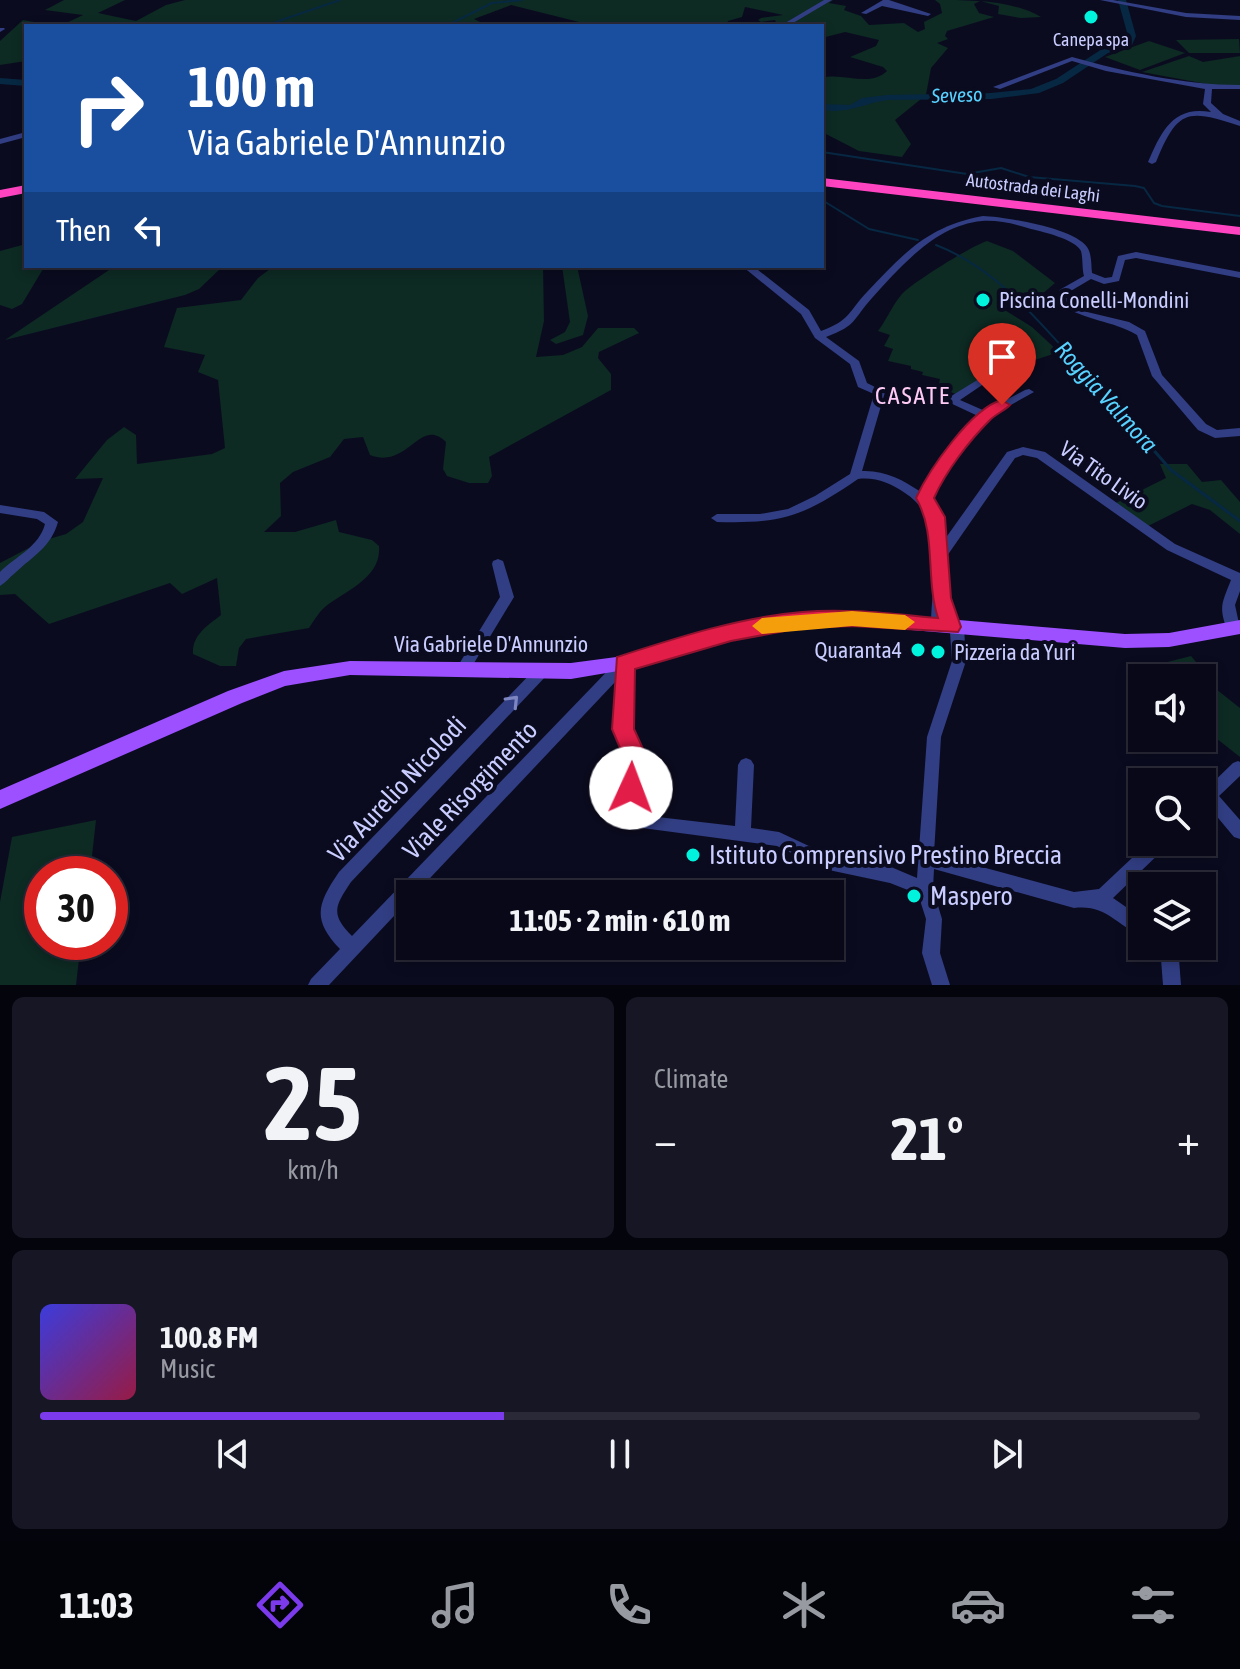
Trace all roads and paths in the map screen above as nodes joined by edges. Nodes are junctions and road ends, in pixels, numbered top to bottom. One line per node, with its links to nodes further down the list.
1 (829, 0): 8 (street)
2 (1103, 0): 4 (street)
3 (886, 2): 5 (street); 6 (street)
4 (1115, 2): 7 (street)
5 (911, 10)
6 (864, 13)
7 (1240, 18)
8 (787, 24)
9 (997, 87): 10 (street)
10 (1209, 87): 11 (street); 12 (street)
11 (1240, 87)
12 (1220, 116): 13 (street); 16 (street)
13 (1240, 124)
14 (24, 135): 15 (street)
15 (0, 142)
16 (1152, 162)
17 (824, 179): 21 (highway, Autostrada dei Laghi)
18 (824, 179): 22 (highway, Autostrada dei Laghi)
19 (24, 187): 20 (highway)
20 (0, 192)
21 (1240, 223)
22 (1240, 231)
23 (750, 268): 26 (street)
24 (1240, 275): 25 (street)
25 (1090, 276): 26 (street); 30 (street)
26 (819, 336): 31 (street)
27 (987, 377): 29 (street)
28 (1029, 392): 29 (street)
29 (985, 415): 32 (street)
30 (1240, 432)
31 (855, 476): 32 (street); 34 (street)
32 (925, 498): 35 (street)
33 (0, 509): 38 (street)
34 (717, 518)
35 (940, 556): 37 (street, Via Tito Livio); 39 (street)
36 (498, 564): 42 (street)
37 (1239, 578): 40 (street, Via Tito Livio)
38 (0, 581)
39 (949, 626): 40 (main road, Via Gabriele D'Annunzio); 41 (main road, Via Gabriele D'Annunzio); 52 (street)
40 (1236, 627)
41 (624, 663): 43 (main road, Via Gabriele D'Annunzio); 50 (street); 56 (street, Viale Risorgimento)
42 (463, 669): 43 (main road, Via Gabriele D'Annunzio); 47 (main road, Via Gabriele D'Annunzio)
43 (542, 671): 56 (street, Via Aurelio Nicolodi, one-way to 43)
44 (746, 765): 50 (street)
45 (1238, 768): 46 (street)
46 (1216, 789)
47 (0, 800)
48 (1216, 809): 49 (street)
49 (1240, 832)
50 (743, 835): 53 (street)
51 (1145, 856): 54 (street)
52 (926, 859): 53 (street); 54 (street)
53 (925, 889): 59 (street)
54 (1074, 900): 55 (street)
55 (1128, 918)
56 (352, 949): 58 (street, Viale Risorgimento)
57 (1170, 960): 60 (street)
58 (317, 985)
59 (941, 985)
60 (1172, 985)

